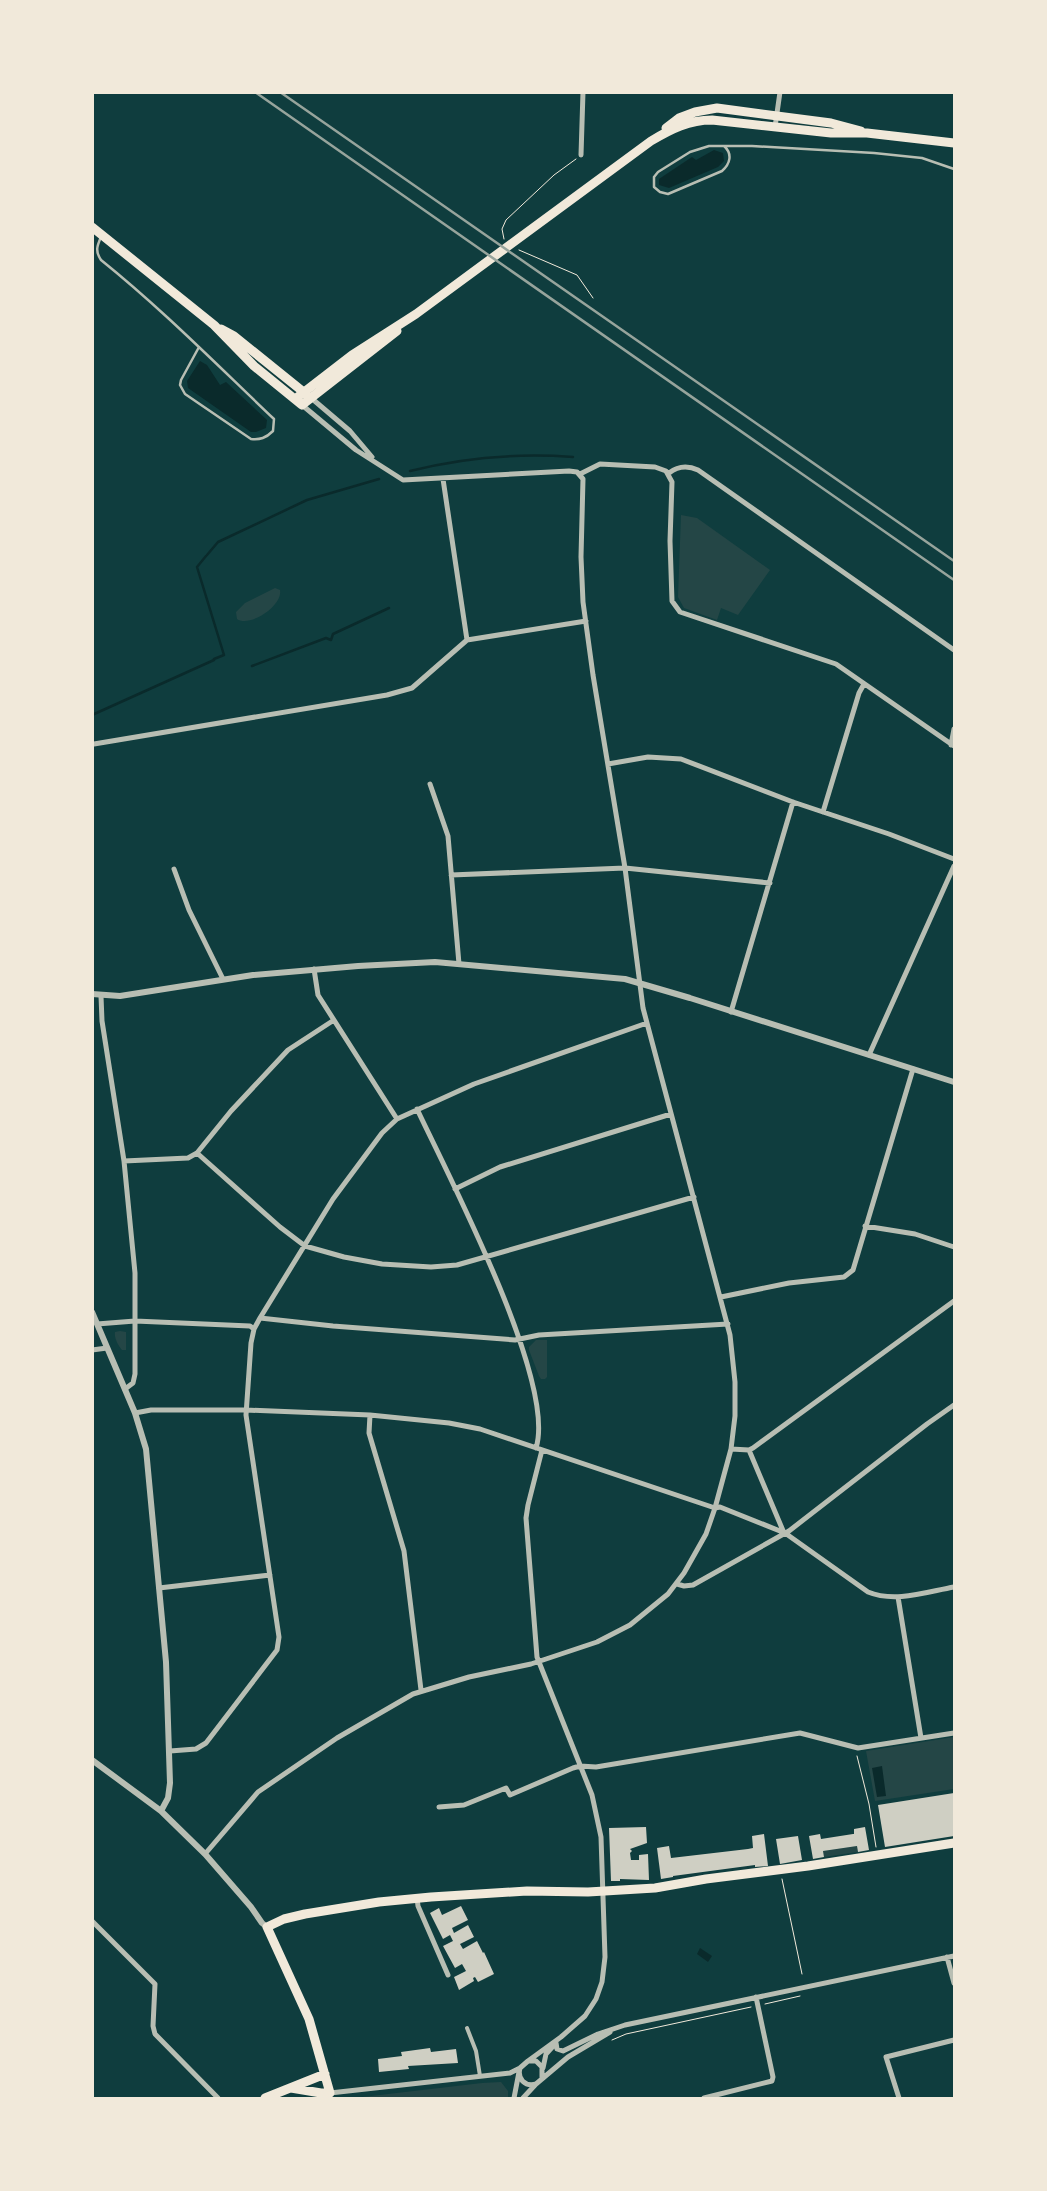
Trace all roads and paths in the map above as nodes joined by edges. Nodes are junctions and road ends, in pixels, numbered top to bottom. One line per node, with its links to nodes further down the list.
1 (583, 92): 9 (street)
2 (780, 92): 3 (street)
3 (776, 116): 4 (street); 5 (main road); 6 (main road)
4 (774, 127): 5 (main road); 6 (main road)
5 (866, 133): 7 (main road)
6 (651, 141): 18 (main road)
7 (954, 143)
8 (724, 146): 8 (lane); 10 (lane)
9 (581, 156): 13 (path)
10 (954, 169)
11 (92, 227): 12 (main road)
12 (102, 235): 16 (main road); 17 (lane)
13 (504, 240)
14 (518, 250): 15 (path)
15 (593, 298)
16 (214, 326): 18 (main road); 19 (main road)
17 (199, 347): 17 (lane)
18 (306, 394): 19 (main road); 20 (street)
19 (298, 402): 20 (street)
20 (375, 461): 23 (street)
21 (669, 473): 22 (street); 26 (street); 27 (street)
22 (580, 474): 23 (street); 24 (street)
23 (443, 479): 25 (street)
24 (586, 621): 25 (street); 31 (street)
25 (467, 640): 29 (street)
26 (954, 650)
27 (864, 684): 30 (street); 34 (street)
28 (954, 729): 30 (street)
29 (94, 744)
30 (953, 746)
31 (608, 764): 33 (street); 37 (street)
32 (430, 784): 39 (street)
33 (792, 802): 34 (street); 40 (street)
34 (823, 812): 35 (street)
35 (954, 860)
36 (954, 866): 50 (street)
37 (625, 868): 39 (street); 40 (street); 44 (street)
38 (174, 869): 43 (street)
39 (451, 875): 41 (street)
40 (770, 883): 47 (street)
41 (459, 964): 42 (street); 44 (street)
42 (314, 969): 43 (street); 48 (street)
43 (223, 979): 46 (street)
44 (639, 983): 47 (street); 49 (street)
45 (92, 994): 46 (street)
46 (101, 996): 57 (street)
47 (731, 1012): 50 (street)
48 (334, 1020): 55 (street); 56 (street)
49 (647, 1023): 53 (street); 54 (street)
50 (869, 1055): 51 (street)
51 (913, 1069): 52 (street); 60 (street)
52 (954, 1082)
53 (416, 1109): 55 (street); 58 (street)
54 (671, 1114): 58 (street); 59 (street)
55 (396, 1119): 61 (street)
56 (197, 1154): 57 (street); 61 (street)
57 (124, 1161): 68 (street)
58 (455, 1189): 63 (street)
59 (694, 1197): 63 (street); 64 (street)
60 (865, 1226): 62 (street); 64 (street)
61 (305, 1246): 63 (street); 67 (street)
62 (954, 1247)
63 (486, 1257): 72 (street)
64 (720, 1298): 70 (street)
65 (954, 1301): 83 (street)
66 (92, 1312): 69 (street)
67 (260, 1318): 71 (street); 72 (street)
68 (135, 1321): 69 (street); 71 (street); 75 (street)
69 (97, 1324): 73 (street)
70 (728, 1324): 72 (street); 81 (street)
71 (254, 1329): 77 (street)
72 (519, 1339): 80 (street)
73 (107, 1348): 74 (street); 75 (street)
74 (92, 1350)
75 (124, 1389): 78 (street)
76 (954, 1405): 85 (street)
77 (246, 1410): 78 (street); 79 (street); 86 (street)
78 (135, 1413): 89 (street)
79 (370, 1415): 80 (street); 92 (street)
80 (536, 1448): 82 (street)
81 (730, 1449): 83 (street); 84 (street)
82 (542, 1450): 84 (street); 91 (street)
83 (749, 1450): 85 (street)
84 (716, 1508): 85 (street); 87 (street)
85 (785, 1534): 87 (street); 90 (street)
86 (270, 1575): 89 (street); 96 (street)
87 (677, 1584): 91 (street)
88 (954, 1587): 90 (street)
89 (160, 1588): 96 (street)
90 (898, 1597): 94 (street)
91 (539, 1661): 92 (street); 98 (street)
92 (421, 1690): 103 (street)
93 (954, 1733): 94 (street)
94 (921, 1738): 95 (street)
95 (855, 1748): 98 (street); 102 (path)
96 (170, 1751): 100 (street)
97 (92, 1760): 100 (street)
98 (580, 1766): 99 (street); 105 (street)
99 (440, 1807)
100 (161, 1811): 103 (street)
101 (954, 1843): 105 (main road)
102 (876, 1850)
103 (205, 1854): 108 (street)
104 (781, 1876): 111 (path)
105 (602, 1891): 106 (main road); 118 (street)
106 (417, 1898): 108 (main road); 112 (street)
107 (92, 1921): 132 (street)
108 (267, 1927): 126 (main road)
109 (954, 1956): 110 (street)
110 (948, 1957): 113 (street); 114 (street)
111 (802, 1974)
112 (448, 1975)
113 (954, 1983)
114 (756, 1997): 116 (street); 136 (street)
115 (755, 2006): 120 (path)
116 (624, 2026): 121 (street); 128 (street)
117 (467, 2028): 127 (street)
118 (561, 2037): 121 (street); 122 (street)
119 (954, 2040): 137 (street)
120 (606, 2042)
121 (554, 2049): 122 (street); 125 (street)
122 (542, 2050): 123 (street)
123 (528, 2061): 124 (street); 125 (street)
124 (519, 2070): 127 (street); 129 (street); 134 (street)
125 (543, 2070): 128 (street)
126 (325, 2074): 130 (main road); 131 (main road)
127 (480, 2076): 131 (street)
128 (542, 2078): 129 (street)
129 (536, 2084): 135 (street)
130 (291, 2088): 131 (main road); 133 (main road)
131 (331, 2096)
132 (218, 2098)
133 (265, 2098)
134 (514, 2098)
135 (523, 2098)
136 (704, 2098)
137 (899, 2098)

